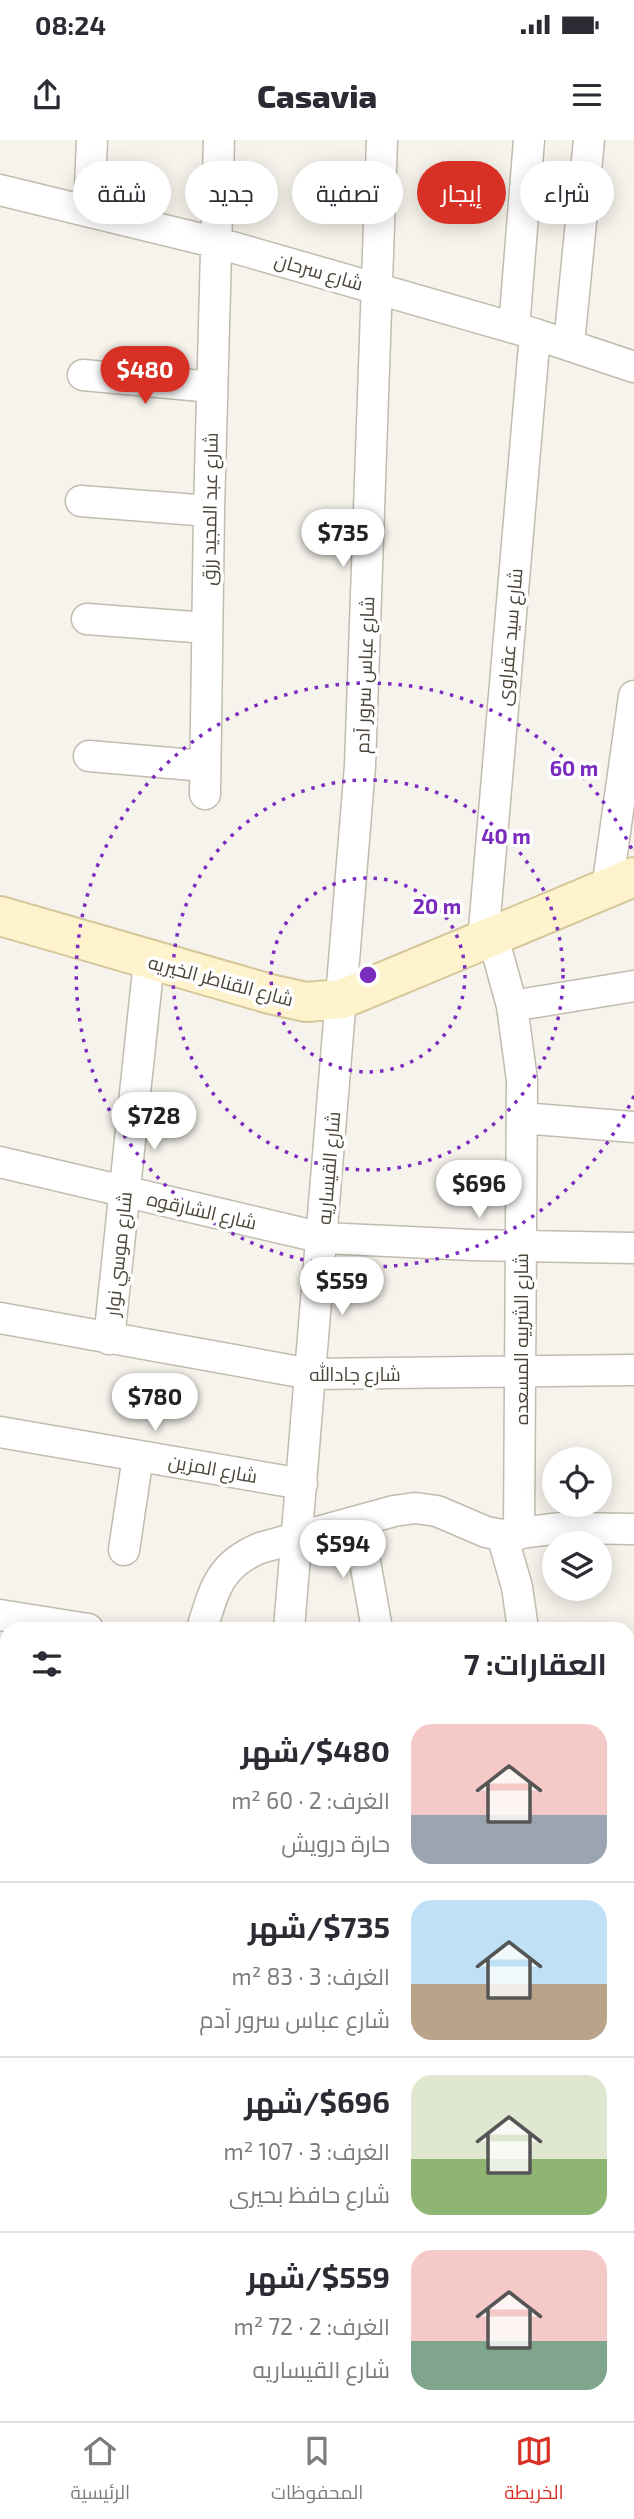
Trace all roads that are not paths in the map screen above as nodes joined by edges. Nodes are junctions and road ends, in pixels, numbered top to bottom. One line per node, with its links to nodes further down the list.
1 (92, 140): 6 (street)
2 (219, 140): 10 (street, شارع عبد المجيد رزق)
3 (382, 140): 11 (street, شارع عباس سرور آدم)
4 (529, 140): 12 (street, شارع سيد عقراوى)
5 (589, 140): 13 (street)
6 (91, 161)
7 (0, 190): 8 (street, شارع سرحان)
8 (73, 207)
9 (141, 224): 10 (street, شارع سرحان)
10 (218, 243): 11 (street, شارع سرحان); 16 (street, شارع عبد المجيد رزق)
11 (378, 288): 12 (street, شارع سرحان); 28 (street, شارع عباس سرور آدم)
12 (524, 331): 13 (street, شارع سرحان); 25 (street, شارع سيد عقراوى)
13 (569, 344): 14 (street, شارع سرحان)
14 (634, 367)
15 (83, 375): 16 (street)
16 (212, 387): 18 (street, شارع عبد المجيد رزق)
17 (81, 501): 18 (street)
18 (209, 511): 20 (street, شارع عبد المجيد رزق)
19 (88, 620): 20 (street)
20 (207, 628): 22 (street, شارع عبد المجيد رزق)
21 (634, 696): 23 (street)
22 (89, 757)
23 (620, 883): 25 (main road, شارع القناطر الخيريه)
24 (0, 916): 26 (main road, شارع القناطر الخيريه)
25 (488, 939): 28 (main road, شارع القناطر الخيريه); 29 (street, شارع الشربيه المسعده)
26 (149, 961): 28 (main road, شارع القناطر الخيريه); 33 (street, شارع موسي نوار)
27 (634, 986): 29 (street)
28 (342, 999): 34 (street, شارع القيساريه)
29 (512, 1006): 30 (street, شارع الشربيه المسعده)
30 (522, 1118): 31 (street); 35 (street, شارع الشربيه المسعده)
31 (634, 1127)
32 (0, 1161): 33 (street, شارع الشارقوه)
33 (125, 1192): 34 (street, شارع الشارقوه); 38 (street, شارع موسي نوار)
34 (323, 1238): 35 (street, شارع الشارقوه); 41 (street, شارع القيساريه)
35 (521, 1246): 36 (street, شارع الشارقوه); 40 (street, شارع الشربيه المسعده)
36 (634, 1248)
37 (0, 1318): 38 (street, شارع جادالله)
38 (109, 1339): 41 (street, شارع جادالله)
39 (632, 1370): 40 (street, شارع جادالله)
40 (520, 1372): 41 (street, شارع جادالله); 47 (street, شارع الشربيه المسعده)
41 (311, 1374): 44 (street, شارع القيساريه)
42 (0, 1432): 43 (street, شارع المزين)
43 (138, 1456): 44 (street, شارع المزين); 49 (street)
44 (302, 1484): 48 (street, شارع القيساريه)
45 (358, 1522): 47 (street); 48 (street); 54 (street)
46 (634, 1529): 47 (street)
47 (510, 1534): 55 (street, شارع الشربيه المسعده)
48 (297, 1538): 52 (street); 53 (street, شارع القيساريه)
49 (124, 1550)
50 (0, 1615): 51 (street)
51 (44, 1622)
52 (204, 1622)
53 (290, 1622)
54 (376, 1622)
55 (522, 1622)

